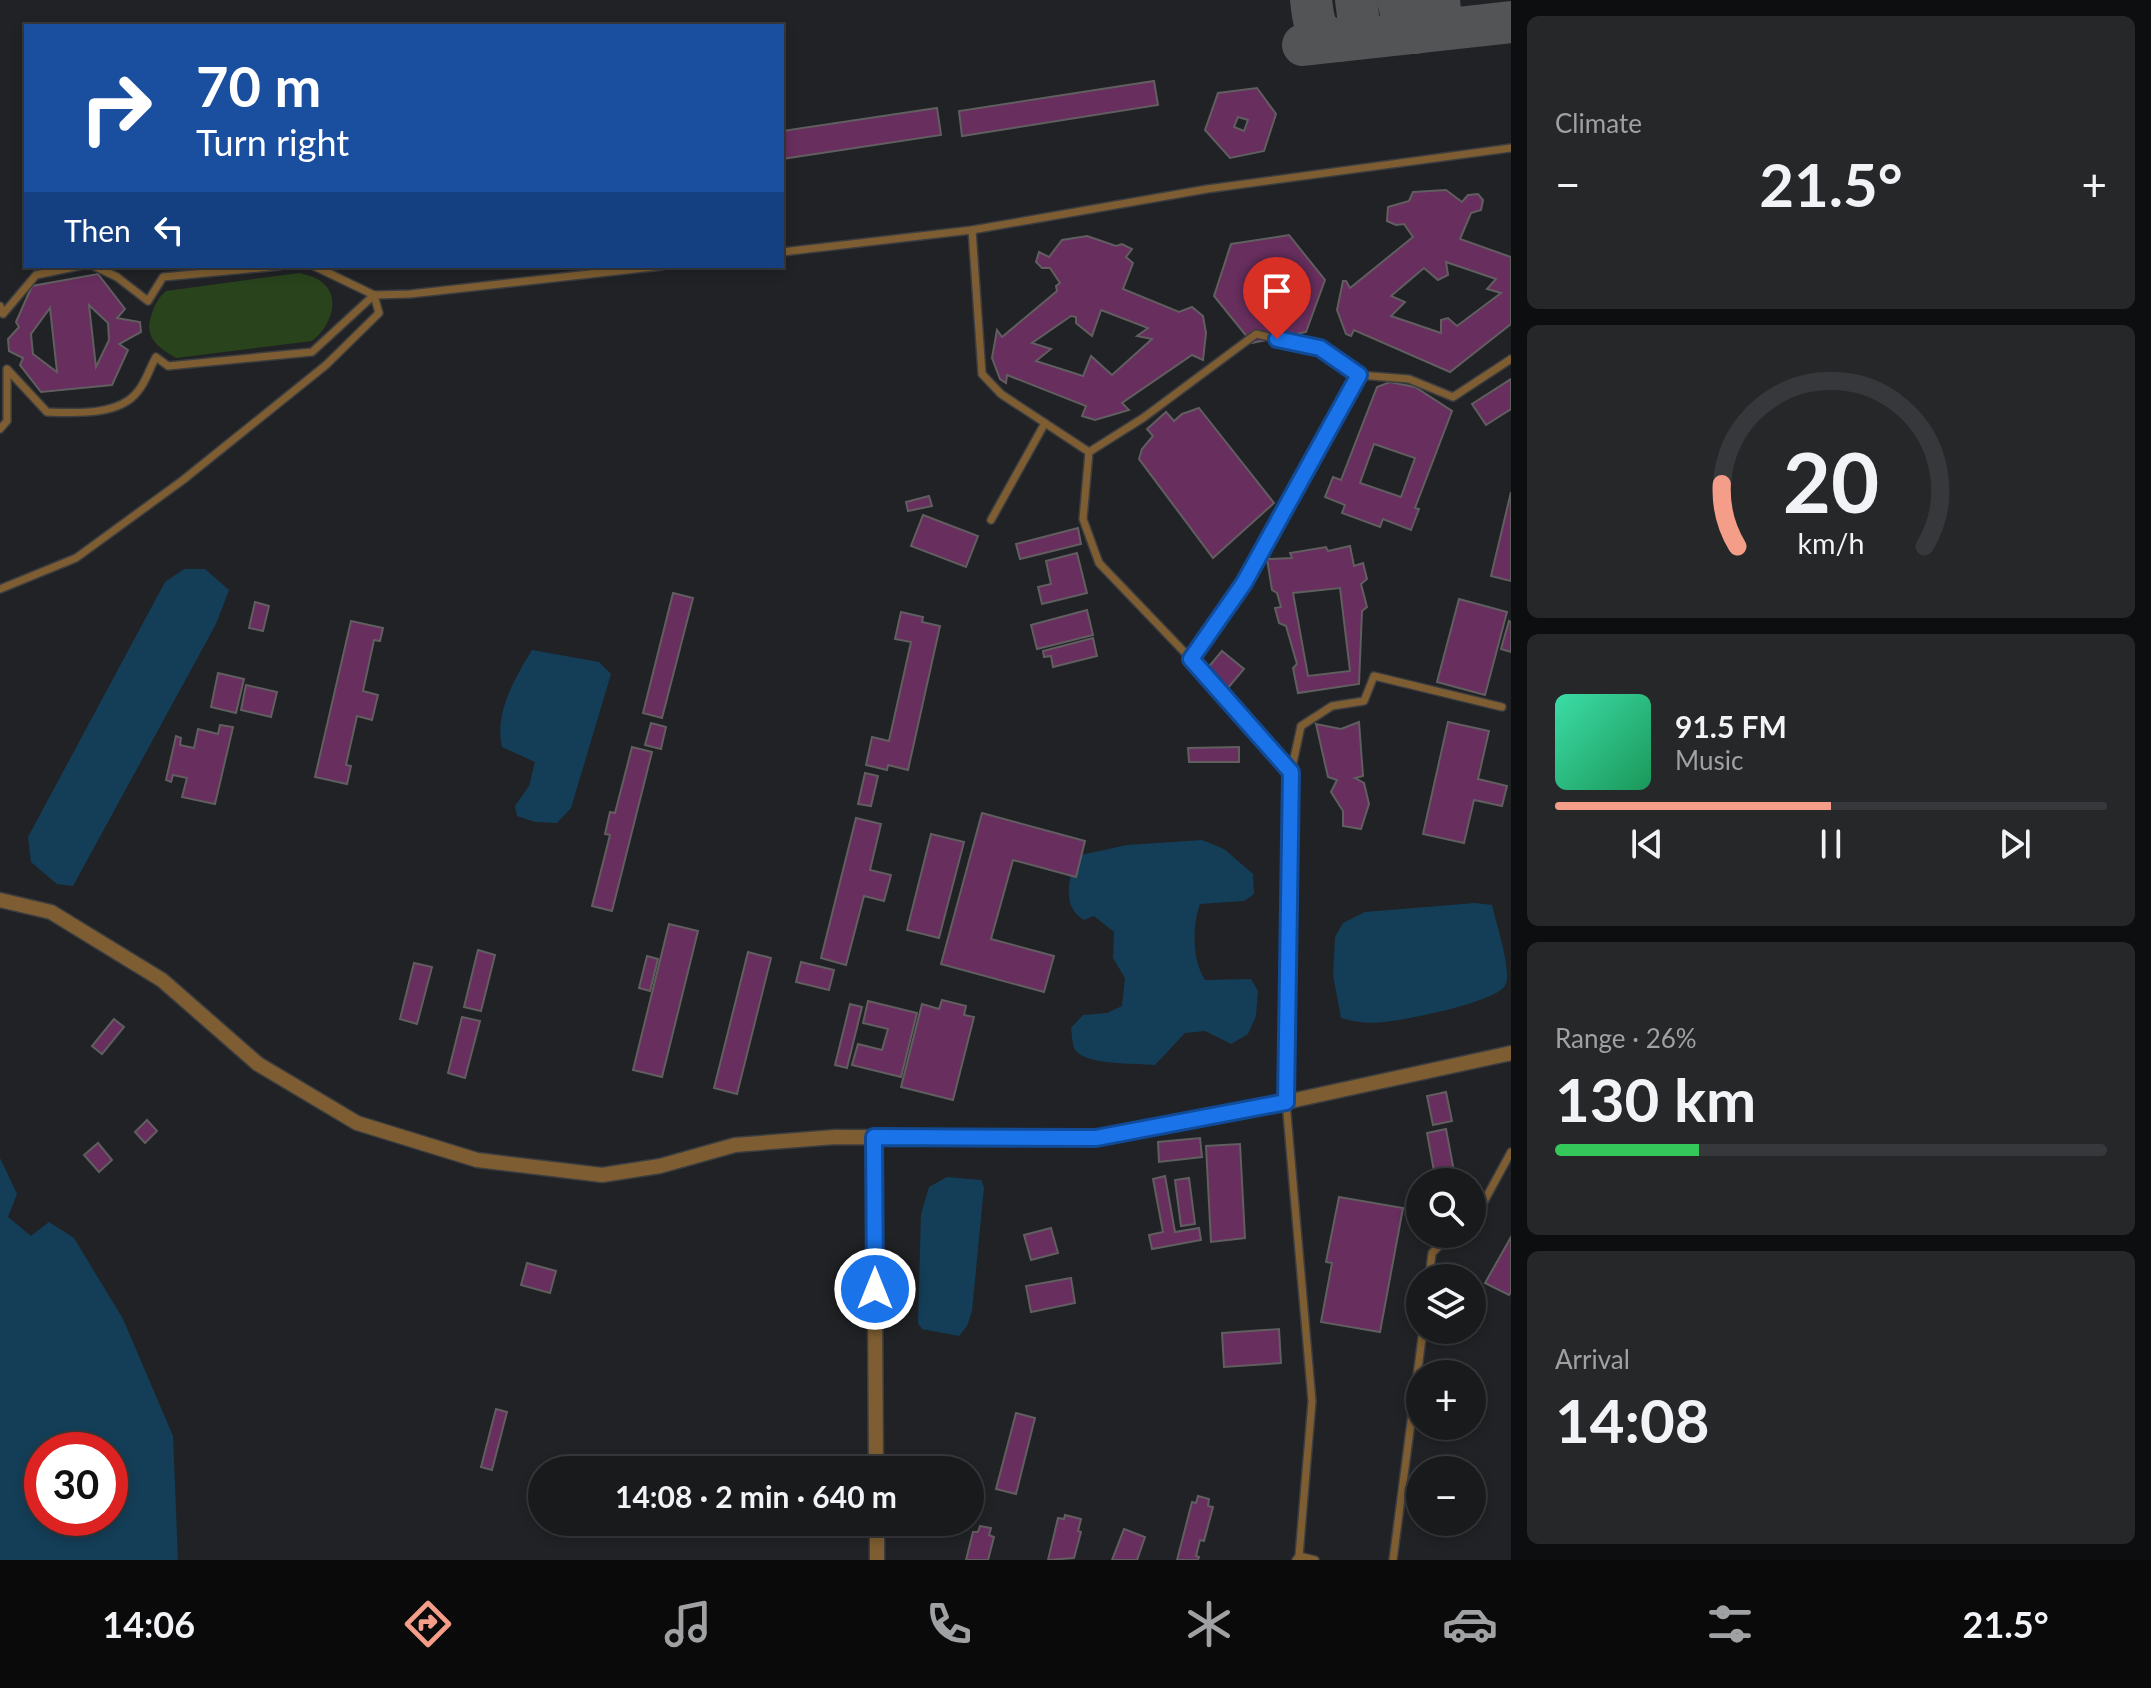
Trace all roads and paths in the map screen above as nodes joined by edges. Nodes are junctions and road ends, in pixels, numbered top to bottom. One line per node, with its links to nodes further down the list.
1 (1511, 148): 2 (lane)
2 (972, 230): 3 (lane); 13 (lane)
3 (784, 252)
4 (69, 268): 10 (lane)
5 (98, 268): 6 (lane)
6 (258, 268)
7 (318, 268): 9 (lane)
8 (644, 268): 9 (lane)
9 (374, 295): 14 (lane); 17 (lane)
10 (0, 306)
11 (1511, 359): 12 (lane)
12 (1359, 375): 15 (lane); 18 (lane)
13 (1045, 423): 15 (lane); 16 (lane)
14 (0, 429)
15 (1089, 452): 18 (lane)
16 (991, 520)
17 (0, 589)
18 (1191, 659): 20 (lane)
19 (1502, 707): 20 (lane)
20 (1291, 772): 23 (lane)
21 (0, 900): 24 (street)
22 (1511, 1053): 23 (street)
23 (1286, 1102): 24 (street); 30 (lane)
24 (874, 1137): 28 (street)
25 (1511, 1152): 26 (lane)
26 (1486, 1198)
27 (1421, 1344): 33 (lane)
28 (876, 1456)
29 (877, 1536): 31 (street)
30 (1297, 1558): 32 (lane)
31 (877, 1560)
32 (1315, 1560)
33 (1393, 1560)

